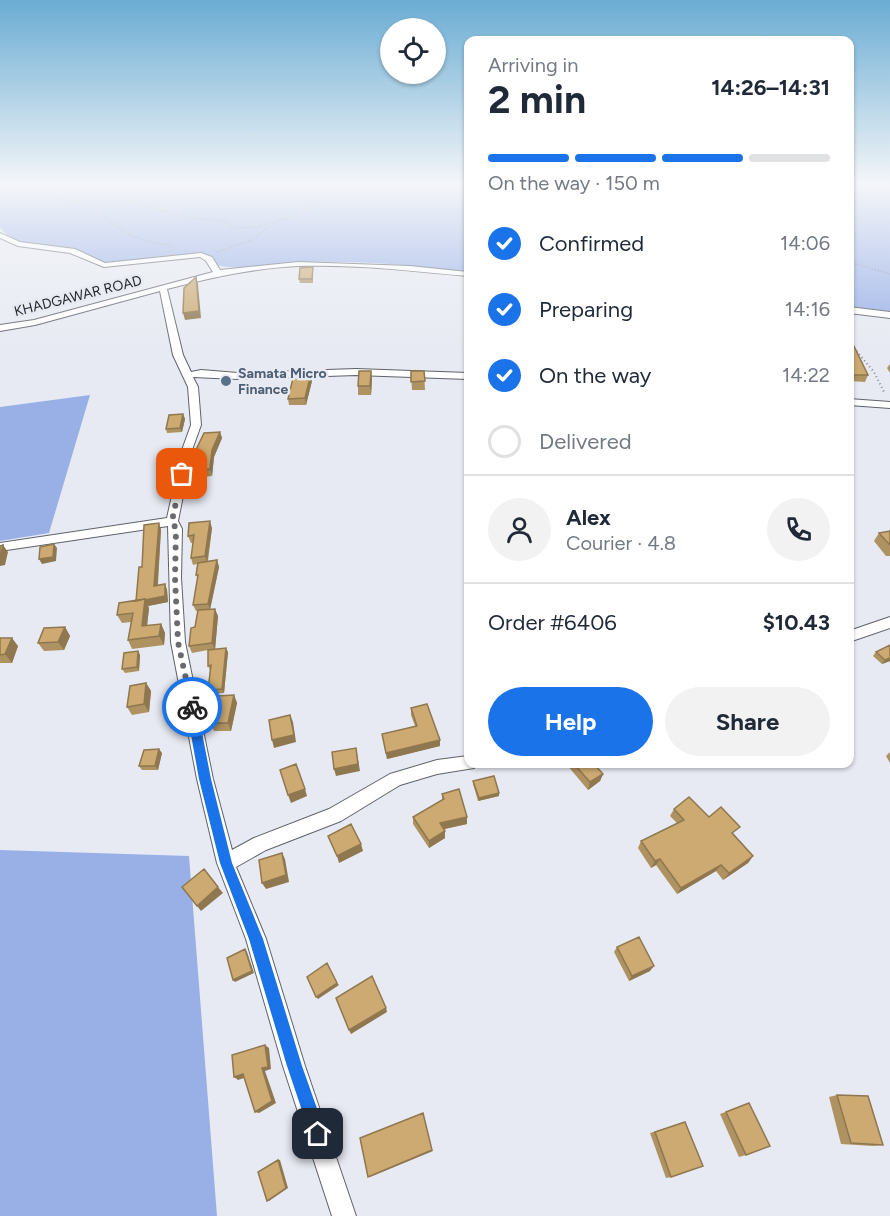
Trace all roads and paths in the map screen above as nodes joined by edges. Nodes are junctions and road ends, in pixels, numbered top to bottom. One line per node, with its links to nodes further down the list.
1 (7, 239): 4 (street)
2 (137, 239): 4 (path)
3 (258, 239): 5 (path)
4 (177, 256): 5 (street)
5 (206, 257): 7 (street)
6 (854, 264): 9 (path)
7 (218, 273): 8 (street, KHADGAWAR ROAD); 10 (street, KHADGAWAR ROAD)
8 (464, 274)
9 (890, 274)
10 (163, 288): 13 (street, KHADGAWAR ROAD); 15 (street)
11 (854, 311): 12 (street)
12 (890, 315)
13 (0, 328)
14 (854, 348): 18 (path)
15 (187, 375): 16 (street); 19 (street)
16 (464, 376)
17 (854, 402): 18 (street)
18 (890, 403)
19 (172, 521): 20 (street); 24 (street)
20 (0, 547)
21 (890, 622): 22 (street)
22 (854, 635)
23 (464, 764): 24 (street)
24 (226, 863): 25 (street)
25 (344, 1216)

